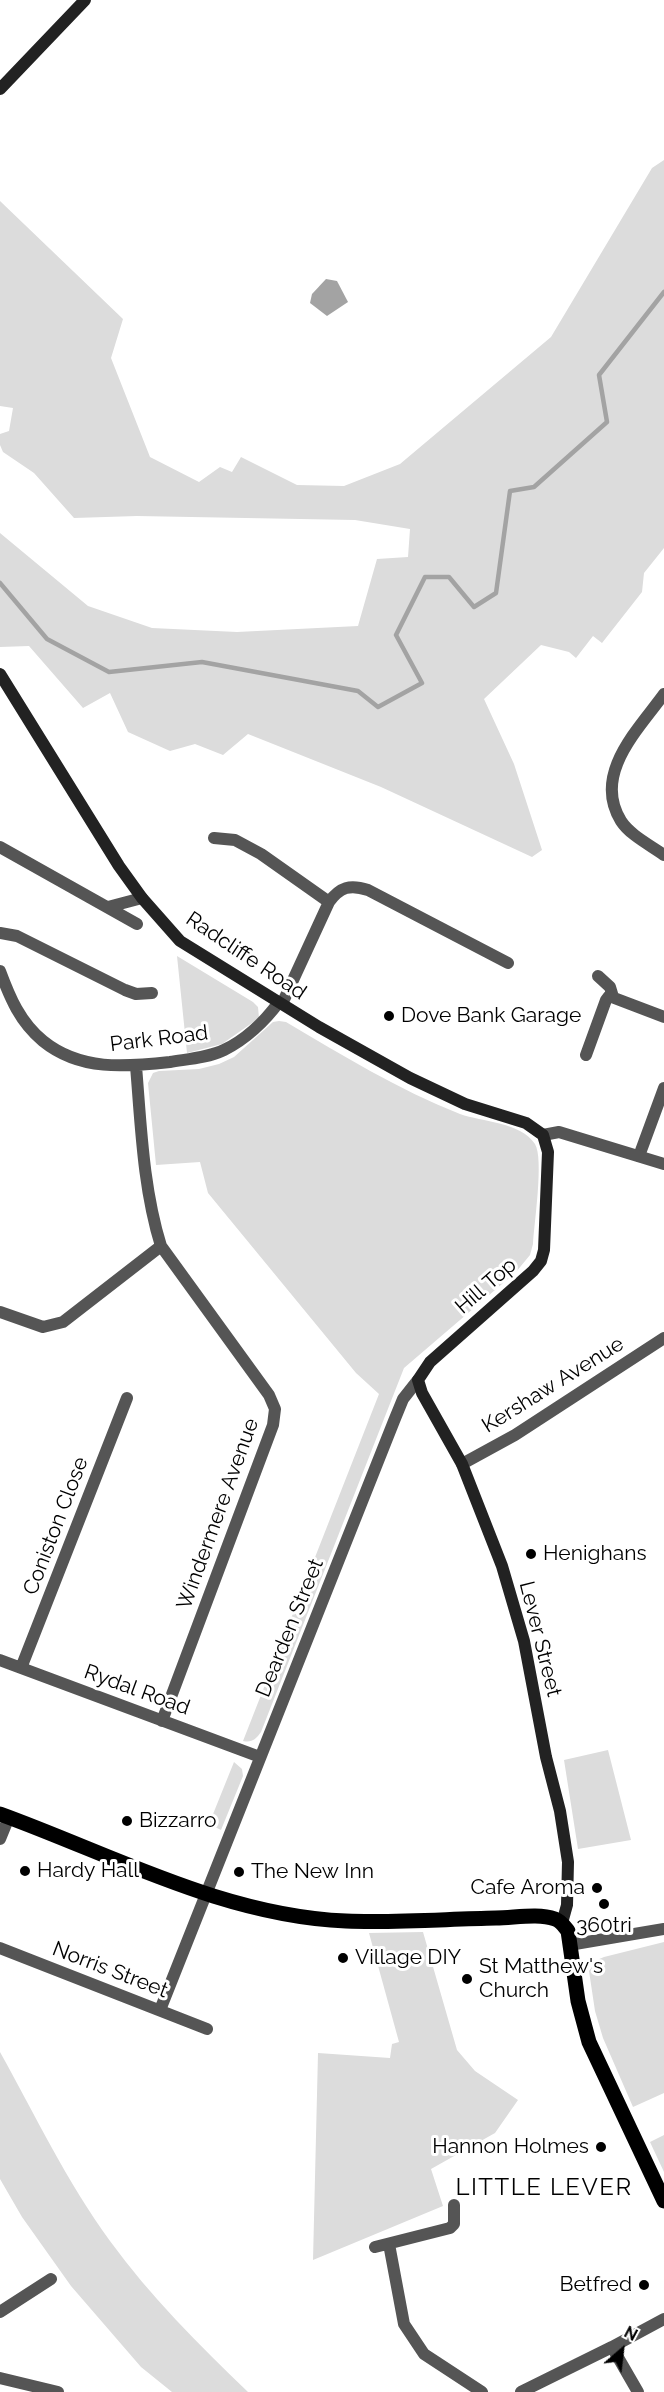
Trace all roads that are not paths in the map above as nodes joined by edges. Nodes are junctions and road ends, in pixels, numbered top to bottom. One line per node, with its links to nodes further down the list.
1 (85, 0): 2 (main road)
2 (0, 89)
3 (0, 674): 8 (main road, Radcliffe Road)
4 (664, 694): 7 (street)
5 (214, 838): 9 (street)
6 (0, 847): 10 (street)
7 (664, 855)
8 (142, 898): 10 (street); 18 (main road, Radcliffe Road)
9 (329, 902): 13 (street); 18 (street, Park Road)
10 (108, 907): 11 (street)
11 (137, 924)
12 (0, 933): 16 (street)
13 (508, 963)
14 (0, 971): 21 (street, Park Road)
15 (598, 976): 17 (street)
16 (152, 993)
17 (613, 997): 19 (street); 20 (street)
18 (280, 1003): 21 (street, Park Road); 23 (main road, Radcliffe Road)
19 (664, 1017)
20 (586, 1055)
21 (136, 1066): 26 (street, Windermere Avenue)
22 (664, 1088): 24 (street)
23 (543, 1135): 24 (street); 29 (main road, Hill Top)
24 (639, 1156): 25 (street)
25 (664, 1164)
26 (161, 1246): 27 (street); 34 (street, Windermere Avenue)
27 (0, 1312)
28 (664, 1338): 31 (street, Kershaw Avenue)
29 (418, 1380): 31 (main road, Lever Street); 35 (street, Dearden Street)
30 (127, 1398): 33 (street, Coniston Close)
31 (462, 1464): 39 (main road, Lever Street)
32 (0, 1660): 33 (street, Rydal Road)
33 (21, 1668): 34 (street, Rydal Road)
34 (162, 1721): 35 (street, Rydal Road)
35 (260, 1757): 38 (street, Dearden Street)
36 (5, 1815): 37 (street); 38 (main road)
37 (0, 1839)
38 (207, 1895): 39 (main road); 43 (street, Dearden Street)
39 (562, 1923): 41 (main road)
40 (664, 1929): 41 (street)
41 (569, 1945): 45 (main road)
42 (0, 1948): 43 (street, Norris Street)
43 (160, 2010): 44 (street, Norris Street)
44 (207, 2029)
45 (664, 2201)
46 (454, 2205): 47 (street)
47 (389, 2244): 48 (street); 55 (street)
48 (375, 2247)
49 (51, 2279): 50 (street)
50 (0, 2312)
51 (664, 2319): 52 (street)
52 (612, 2347): 56 (street); 57 (street)
53 (0, 2378): 54 (street)
54 (58, 2392)
55 (482, 2392)
56 (520, 2392)
57 (638, 2392)

